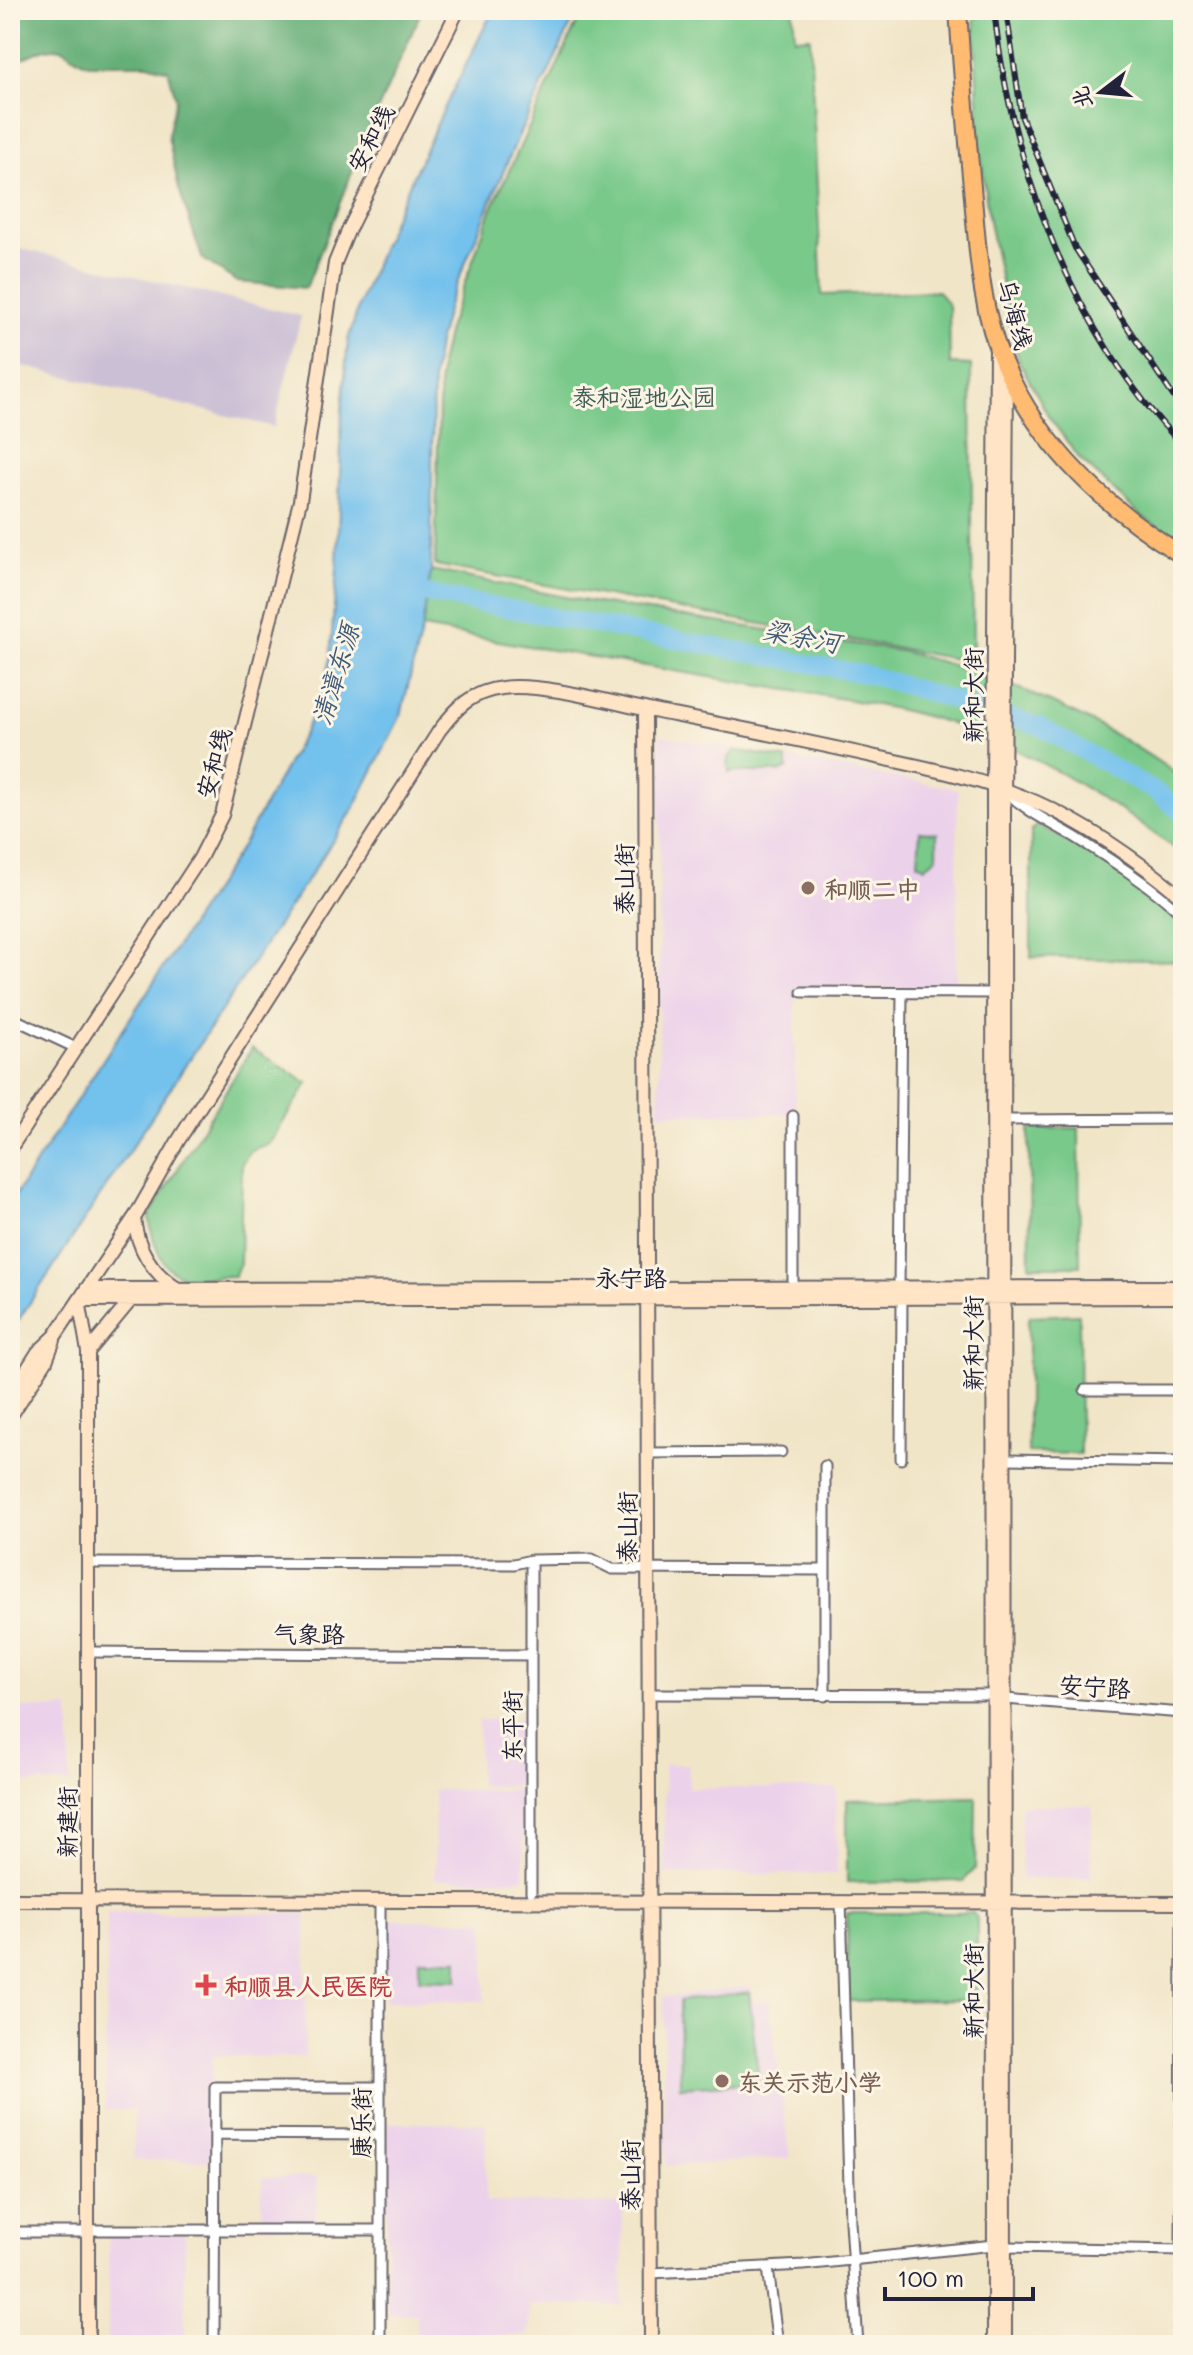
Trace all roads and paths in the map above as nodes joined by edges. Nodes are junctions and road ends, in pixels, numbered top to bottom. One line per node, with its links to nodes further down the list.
1 (449, 10): 4 (main road, 安和线)
2 (458, 10): 4 (main road, 安和线)
3 (958, 10): 5 (highway, 乌海线)
4 (323, 336): 17 (main road, 安和线)
5 (996, 341): 6 (highway, 乌海线); 8 (main road, 新和大街)
6 (1007, 370): 7 (highway, 乌海线); 8 (main road, 新和大街)
7 (1183, 556)
8 (999, 676): 10 (main road, 新和大街)
9 (645, 709): 10 (main road); 22 (main road); 26 (main road, 泰山街)
10 (999, 788): 11 (main road); 12 (street); 15 (main road, 新和大街); 20 (main road, 新和大街)
11 (1183, 898)
12 (1183, 915)
13 (802, 992): 14 (street)
14 (902, 993): 15 (street); 27 (street)
15 (994, 993): 28 (main road, 新和大街)
16 (10, 1017): 17 (street)
17 (76, 1048): 21 (main road, 安和线)
18 (793, 1116): 24 (street)
19 (1183, 1119): 20 (street)
20 (1005, 1120): 28 (main road, 新和大街)
21 (10, 1149)
22 (134, 1218): 25 (main road); 29 (main road)
23 (1183, 1287): 28 (main road, 永宁路)
24 (793, 1288): 26 (main road, 永宁路); 27 (main road, 永宁路)
25 (178, 1289): 26 (main road, 永宁路); 29 (main road, 永宁路)
26 (646, 1293): 27 (main road, 永宁路); 31 (main road, 永宁路); 39 (main road, 泰山街)
27 (900, 1293): 28 (main road, 永宁路); 40 (street)
28 (999, 1293): 30 (main road, 永宁路); 41 (main road, 新和大街); 52 (main road, 新和大街)
29 (83, 1295): 31 (main road, 永宁路); 32 (main road); 33 (main road, 新建街)
30 (1183, 1297)
31 (131, 1300): 33 (main road)
32 (55, 1336): 36 (main road); 37 (main road)
33 (88, 1352): 45 (main road, 新建街)
34 (1085, 1390): 35 (street)
35 (1183, 1390)
36 (10, 1396)
37 (10, 1417)
38 (781, 1452): 39 (street)
39 (647, 1453): 46 (main road, 泰山街)
40 (901, 1459)
41 (1005, 1459): 42 (street); 52 (main road, 新和大街)
42 (1183, 1462)
43 (825, 1466): 47 (street)
44 (531, 1560): 45 (street); 46 (street); 49 (street, 东平街)
45 (88, 1563): 48 (main road, 新建街)
46 (648, 1570): 47 (street); 50 (main road, 泰山街)
47 (825, 1570): 51 (street)
48 (88, 1652): 49 (street, 气象路); 57 (main road, 新建街)
49 (531, 1655): 55 (street, 东平街)
50 (649, 1694): 51 (street, 安宁路); 58 (main road, 泰山街)
51 (825, 1696): 52 (street, 安宁路)
52 (999, 1697): 53 (street, 安宁路); 59 (main road, 新和大街)
53 (1183, 1713)
54 (10, 1892): 57 (main road)
55 (531, 1892): 57 (main road); 58 (main road)
56 (1183, 1895): 59 (main road)
57 (88, 1896): 60 (main road); 61 (main road); 69 (main road, 新建街)
58 (650, 1897): 59 (main road); 61 (main road); 62 (main road); 75 (main road, 泰山街)
59 (999, 1898): 62 (main road); 63 (main road); 71 (main road, 新和大街)
60 (10, 1900)
61 (380, 1900): 64 (street, 康乐街)
62 (841, 1901): 73 (street)
63 (1183, 1903): 72 (street)
64 (380, 2087): 65 (street); 66 (street, 康乐街)
65 (215, 2134): 66 (street); 67 (street)
66 (380, 2135): 68 (street, 康乐街)
67 (215, 2230): 68 (street); 69 (street); 77 (street)
68 (380, 2230): 78 (street, 康乐街)
69 (88, 2231): 70 (street); 76 (main road, 新建街)
70 (10, 2232)
71 (999, 2246): 72 (street); 73 (street); 82 (main road, 新和大街); 83 (main road, 新和大街)
72 (1182, 2250)
73 (853, 2260): 74 (street); 81 (street)
74 (768, 2268): 75 (street); 80 (street)
75 (651, 2273): 79 (main road, 泰山街)
76 (88, 2345)
77 (214, 2345)
78 (380, 2345)
79 (651, 2345)
80 (778, 2345)
81 (858, 2345)
82 (994, 2345)
83 (1005, 2345)

